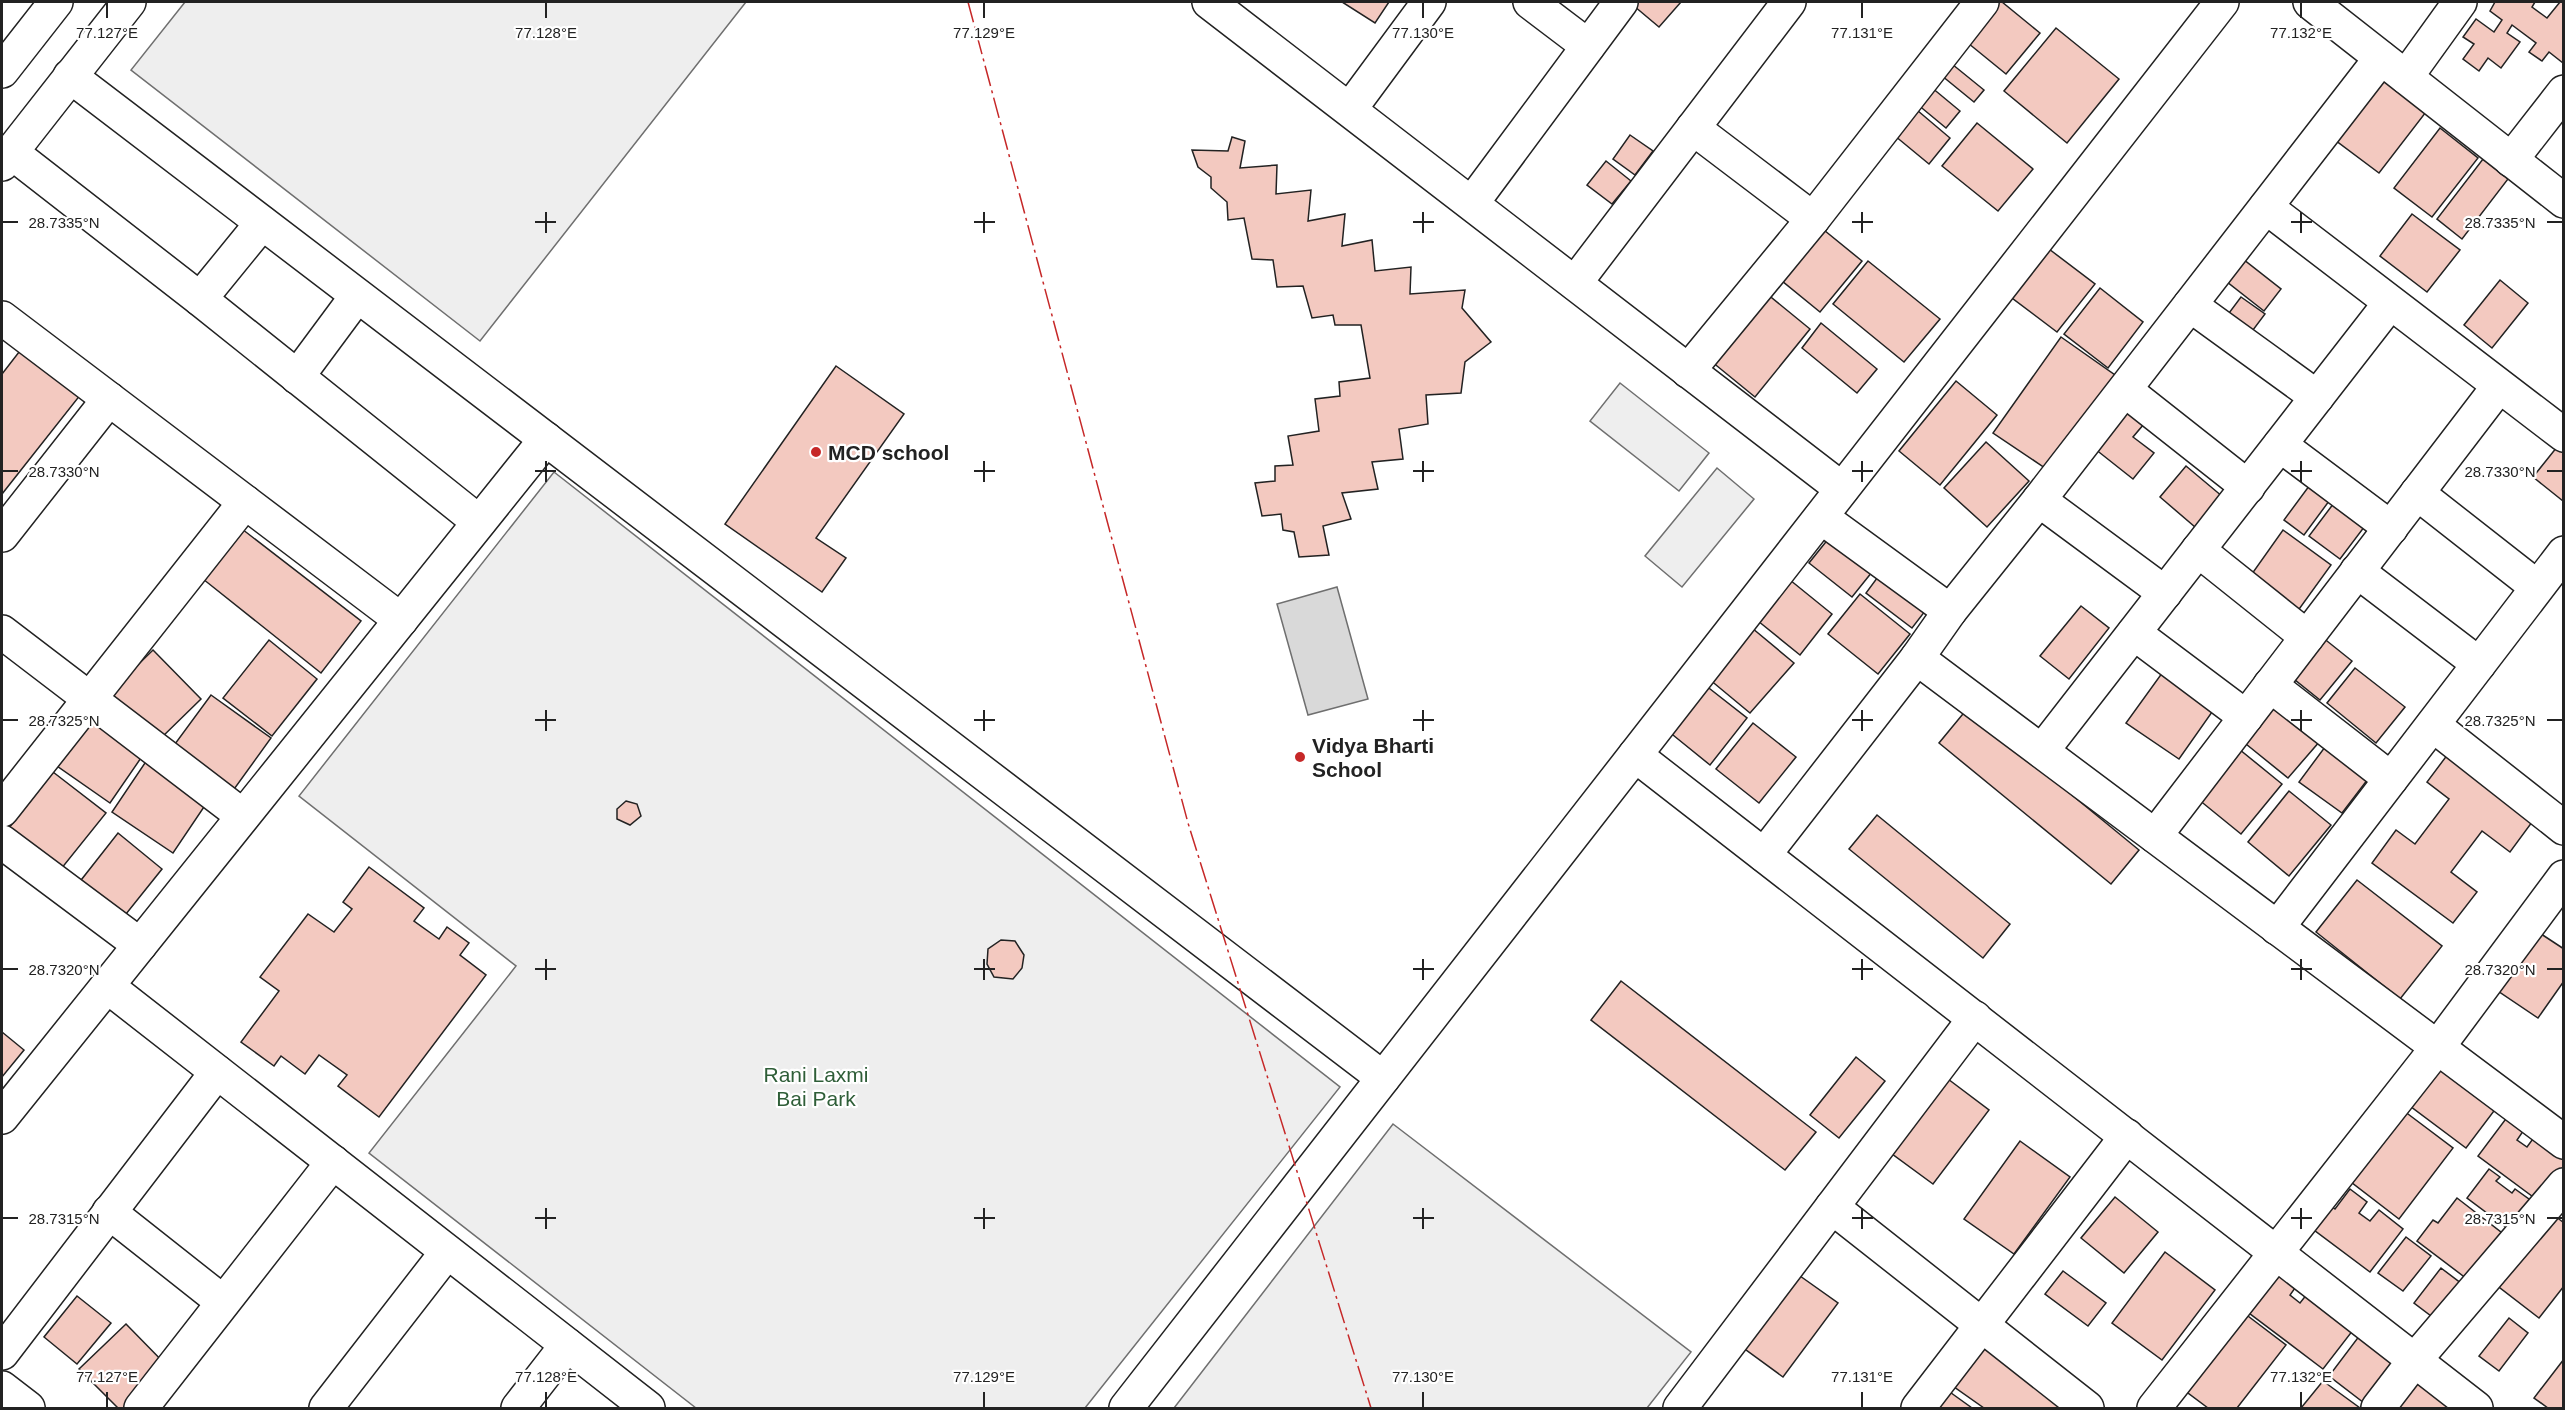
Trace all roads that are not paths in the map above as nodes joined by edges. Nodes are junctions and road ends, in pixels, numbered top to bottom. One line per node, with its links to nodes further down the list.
1 (56, 2): 14 (street)
2 (129, 2): 15 (street)
3 (1429, 2): 17 (street)
4 (1530, 2): 12 (street)
5 (1621, 2): 12 (street)
6 (1789, 2): 18 (street)
7 (1982, 2): 24 (street)
8 (2222, 2): 42 (street)
9 (2310, 2): 13 (street)
10 (2460, 2): 13 (street)
11 (1229, 7): 17 (street)
12 (1588, 46): 22 (street)
13 (2394, 68): 20 (street); 23 (street)
14 (2, 71)
15 (70, 76): 19 (street); 25 (street)
16 (2564, 92): 20 (street)
17 (1350, 109): 22 (street)
18 (1693, 128): 24 (street); 26 (street)
19 (6, 158): 28 (street)
20 (2511, 160): 21 (street)
21 (2564, 201)
22 (1472, 203): 26 (street)
23 (2266, 207): 29 (street); 30 (street)
24 (1813, 219): 32 (street)
25 (262, 223): 27 (street); 28 (street)
26 (1575, 283): 32 (street)
27 (357, 296): 33 (street); 39 (street)
28 (200, 299): 33 (street)
29 (2390, 303): 34 (street); 36 (street)
30 (2190, 304): 35 (street); 36 (street)
31 (2, 318): 37 (street)
32 (1688, 371): 42 (street)
33 (297, 377): 47 (street)
34 (2499, 386): 38 (street); 43 (street)
35 (2125, 390): 41 (street); 44 (street)
36 (2317, 397): 40 (street)
37 (109, 399): 45 (street); 49 (street)
38 (2564, 435)
39 (546, 440): 47 (street); 82 (street)
40 (2280, 445): 41 (street); 48 (street)
41 (2248, 487): 50 (street)
42 (1842, 489): 46 (street)
43 (2417, 493): 48 (street); 53 (street)
44 (2039, 500): 54 (street); 55 (street)
45 (245, 502): 56 (street); 63 (street)
46 (1821, 517): 55 (street); 67 (street)
47 (479, 522): 56 (street)
48 (2391, 528): 52 (street)
49 (2, 535)
50 (2198, 550): 54 (street); 59 (street)
51 (2564, 553): 53 (street)
52 (2357, 572): 59 (street); 61 (street)
53 (2537, 587): 61 (street)
54 (2165, 593): 58 (street)
55 (1950, 611): 60 (street)
56 (401, 620): 70 (street)
57 (2, 632): 63 (street)
58 (2134, 633): 64 (street); 66 (street)
59 (2307, 637): 62 (street)
60 (1917, 658): 66 (street); 74 (street)
61 (2479, 664): 65 (street)
62 (2270, 686): 64 (street); 68 (street)
63 (90, 699): 69 (street); 70 (street)
64 (2246, 717): 72 (street)
65 (2433, 725): 68 (street); 71 (street)
66 (2042, 751): 72 (street)
67 (1635, 755): 74 (street); 82 (street)
68 (2391, 779): 76 (street)
69 (2, 810)
70 (243, 816): 77 (street)
71 (2564, 828)
72 (2155, 836): 76 (street)
73 (2, 842): 77 (street)
74 (1764, 855): 79 (street)
75 (2564, 877): 80 (street)
76 (2277, 928): 80 (street)
77 (140, 945): 78 (street)
78 (107, 986): 81 (street); 83 (street)
79 (1975, 1018): 84 (street); 88 (street)
80 (2437, 1048): 85 (street); 91 (street)
81 (217, 1072): 86 (street); 89 (street)
82 (1383, 1078): 104 (street)
83 (2, 1117)
84 (2127, 1136): 91 (street); 93 (street)
85 (2564, 1142)
86 (333, 1162): 90 (street); 92 (street)
87 (2564, 1185): 96 (street)
88 (1832, 1207): 93 (street); 99 (street)
89 (109, 1212): 92 (street); 95 (street)
90 (447, 1252): 94 (street); 98 (street)
91 (2277, 1253): 96 (street); 107 (street)
92 (223, 1302): 101 (street)
93 (1982, 1325): 105 (street); 106 (street)
94 (567, 1345): 102 (street); 103 (street)
95 (2, 1353)
96 (2414, 1361): 108 (street); 109 (street)
97 (2, 1388): 100 (street)
98 (329, 1407)
99 (1685, 1407)
100 (28, 1408)
101 (141, 1408)
102 (518, 1408)
103 (648, 1408)
104 (1126, 1408)
105 (1918, 1408)
106 (2087, 1408)
107 (2154, 1408)
108 (2378, 1408)
109 (2476, 1408)

